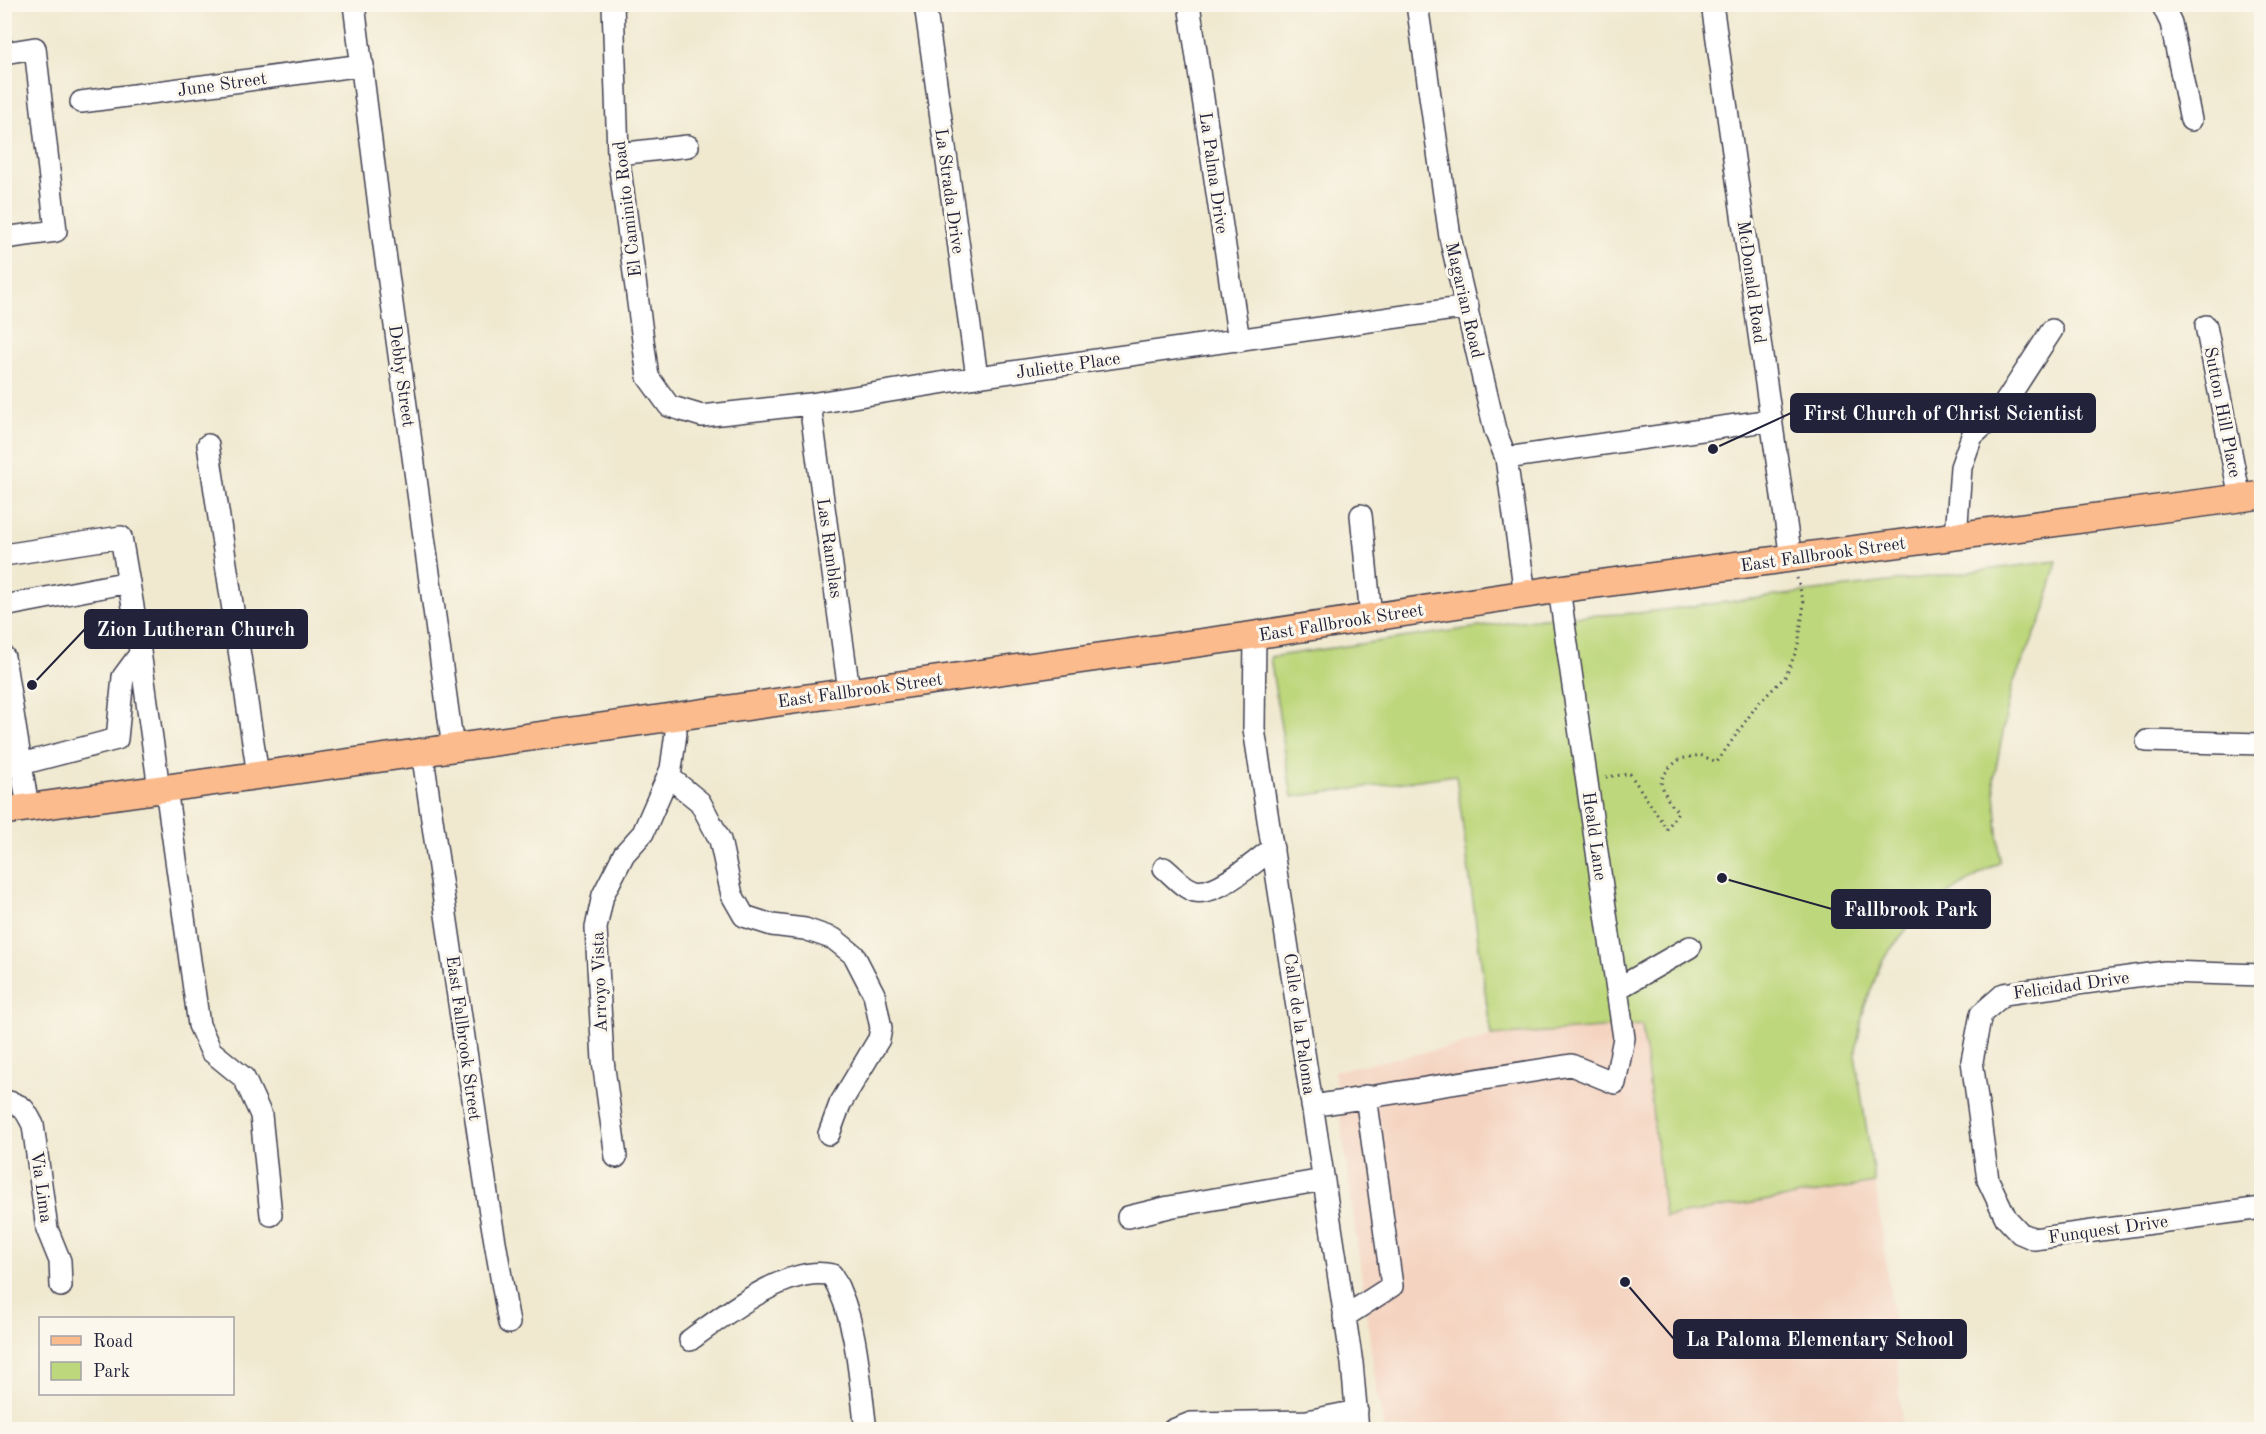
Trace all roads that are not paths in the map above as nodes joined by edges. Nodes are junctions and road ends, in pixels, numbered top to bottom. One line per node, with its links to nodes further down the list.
1 (354, 4): 9 (street, Debby Street)
2 (613, 4): 13 (street, El Caminito Road)
3 (925, 4): 19 (street, La Strada Drive)
4 (1189, 4): 18 (street, La Palma Drive)
5 (1417, 4): 15 (street, Magarian Road)
6 (1712, 4): 22 (street, McDonald Road)
7 (2162, 4): 11 (street)
8 (4, 53): 14 (street)
9 (363, 65): 10 (street, June Street); 42 (street, Debby Street)
10 (81, 102)
11 (2191, 120)
12 (688, 146): 13 (street)
13 (618, 154): 21 (street, El Caminito Road)
14 (4, 238)
15 (1468, 307): 18 (street, Juliette Place); 24 (street, Magarian Road)
16 (2206, 326): 25 (street, Sutton Hill Place)
17 (2052, 330): 27 (street)
18 (1239, 340): 19 (street, Juliette Place)
19 (977, 377): 20 (street, Juliette Place)
20 (810, 404): 21 (street, Juliette Place); 38 (street, Las Ramblas)
21 (669, 406)
22 (1772, 420): 24 (street); 29 (street, McDonald Road)
23 (208, 445): 45 (street)
24 (1506, 458): 32 (street, Magarian Road)
25 (2251, 496): 27 (main road, East Fallbrook Street)
26 (1361, 515): 34 (street)
27 (1956, 537): 29 (main road, East Fallbrook Street)
28 (4, 555): 30 (street)
29 (1791, 559): 31 (main road, East Fallbrook Street)
30 (129, 582): 33 (street); 36 (street)
31 (1559, 589): 32 (main road, East Fallbrook Street); 53 (street, Heald Lane)
32 (1525, 594): 34 (main road, East Fallbrook Street)
33 (4, 606)
34 (1371, 617): 35 (main road, East Fallbrook Street)
35 (1255, 635): 38 (main road, East Fallbrook Street); 49 (street, Calle de la Paloma)
36 (140, 654): 44 (street); 47 (street)
37 (4, 657): 44 (street)
38 (849, 691): 39 (main road, East Fallbrook Street)
39 (674, 717): 42 (main road, East Fallbrook Street); 46 (street, Arroyo Vista)
40 (2147, 741): 41 (street)
41 (2262, 744)
42 (453, 748): 43 (main road, East Fallbrook Street)
43 (422, 751): 45 (main road, East Fallbrook Street); 66 (street, East Fallbrook Street)
44 (13, 765): 48 (street)
45 (258, 775): 47 (main road, East Fallbrook Street)
46 (668, 776): 58 (street); 59 (street, Arroyo Vista)
47 (162, 789): 48 (main road, East Fallbrook Street); 62 (street)
48 (16, 809)
49 (1273, 848): 50 (street); 56 (street, Calle de la Paloma)
50 (1164, 868)
51 (1690, 947): 53 (street)
52 (2262, 975): 57 (street, Felicidad Drive)
53 (1617, 989): 54 (street, Heald Lane)
54 (1366, 1096): 56 (street); 65 (street)
55 (4, 1101): 64 (street, Via Lima)
56 (1312, 1106): 60 (street, Calle de la Paloma)
57 (1978, 1106): 61 (street, Funquest Drive)
58 (829, 1134)
59 (616, 1157)
60 (1323, 1180): 63 (street); 65 (street, Calle de la Paloma)
61 (2262, 1208)
62 (271, 1215)
63 (1128, 1217)
64 (61, 1286)
65 (1344, 1317): 68 (street, Calle de la Paloma)
66 (509, 1323)
67 (690, 1340): 69 (street)
68 (1360, 1423): 70 (street)
69 (866, 1430)
70 (1173, 1430)

